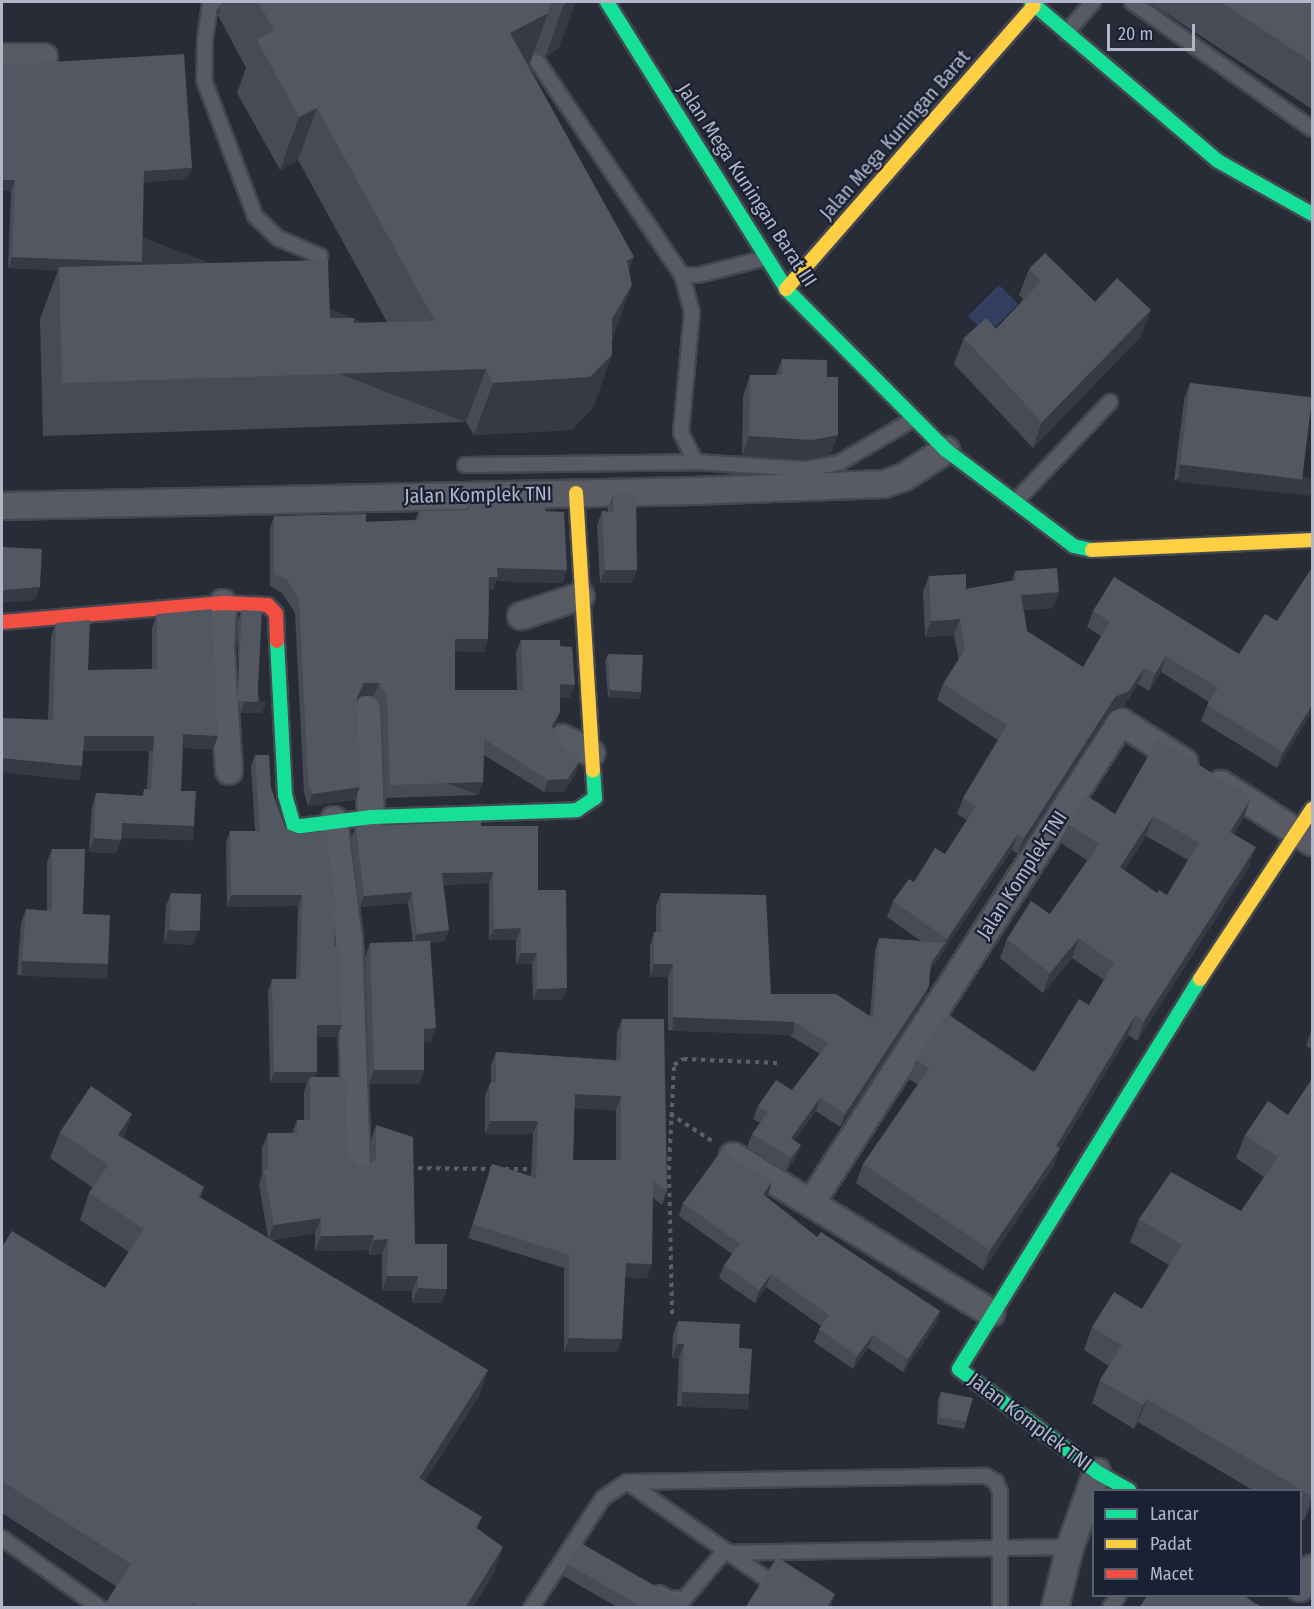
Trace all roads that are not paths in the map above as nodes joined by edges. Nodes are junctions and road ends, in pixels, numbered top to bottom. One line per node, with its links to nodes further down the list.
1 (214, 2): 12 (lane)
2 (607, 2): 13 (street, Jalan Mega Kuningan Barat III)
3 (1093, 2): 6 (lane)
4 (1132, 2): 10 (lane)
5 (1033, 4): 6 (street, Jalan Mega Kuningan Barat); 15 (street, Jalan Mega Kuningan Barat)
6 (1066, 33): 11 (street, Jalan Mega Kuningan Barat)
7 (2, 57): 8 (street)
8 (44, 57)
9 (537, 61): 14 (lane)
10 (1312, 129)
11 (1312, 214)
12 (320, 256)
13 (766, 258): 14 (lane); 15 (street, Jalan Mega Kuningan Barat III)
14 (682, 275): 19 (lane)
15 (786, 289): 17 (street, Jalan Mega Kuningan Barat III)
16 (1110, 402): 22 (lane)
17 (912, 420): 18 (street, Jalan Mega Kuningan Barat III); 19 (lane)
18 (946, 450): 21 (street, Jalan Komplek TNI); 22 (street, Jalan Mega Kuningan Barat III)
19 (696, 462): 20 (lane)
20 (465, 465)
21 (576, 493): 23 (street, Jalan Komplek TNI); 25 (street)
22 (1015, 502): 24 (street, Jalan Mega Kuningan Barat III)
23 (2, 506)
24 (1312, 540)
25 (582, 596): 27 (street); 31 (street)
26 (223, 603): 28 (street); 32 (street); 35 (street)
27 (521, 616)
28 (2, 622)
29 (367, 709): 34 (street)
30 (562, 738): 31 (street)
31 (591, 753): 34 (street)
32 (229, 771)
33 (1312, 809): 36 (street, Jalan Komplek TNI)
34 (370, 817): 35 (street)
35 (334, 820): 38 (street)
36 (1305, 837): 39 (street, Jalan Komplek TNI); 40 (street, Jalan Komplek TNI)
37 (733, 1156): 39 (street)
38 (357, 1168)
39 (811, 1203): 40 (street)
40 (991, 1313): 41 (street, Jalan Komplek TNI)
41 (1097, 1472): 43 (street); 46 (street, Jalan Komplek TNI)
42 (627, 1482): 45 (lane); 47 (lane); 49 (lane)
43 (1126, 1489)
44 (2, 1538): 55 (lane)
45 (573, 1541): 48 (lane); 54 (lane)
46 (1070, 1547): 47 (lane); 57 (street, Jalan Komplek TNI)
47 (1000, 1549): 49 (lane); 56 (lane)
48 (590, 1552)
49 (723, 1553): 51 (lane); 53 (lane)
50 (1312, 1568): 52 (street)
51 (642, 1583)
52 (1302, 1586)
53 (792, 1596)
54 (536, 1606)
55 (100, 1608)
56 (1000, 1608)
57 (1055, 1608)

